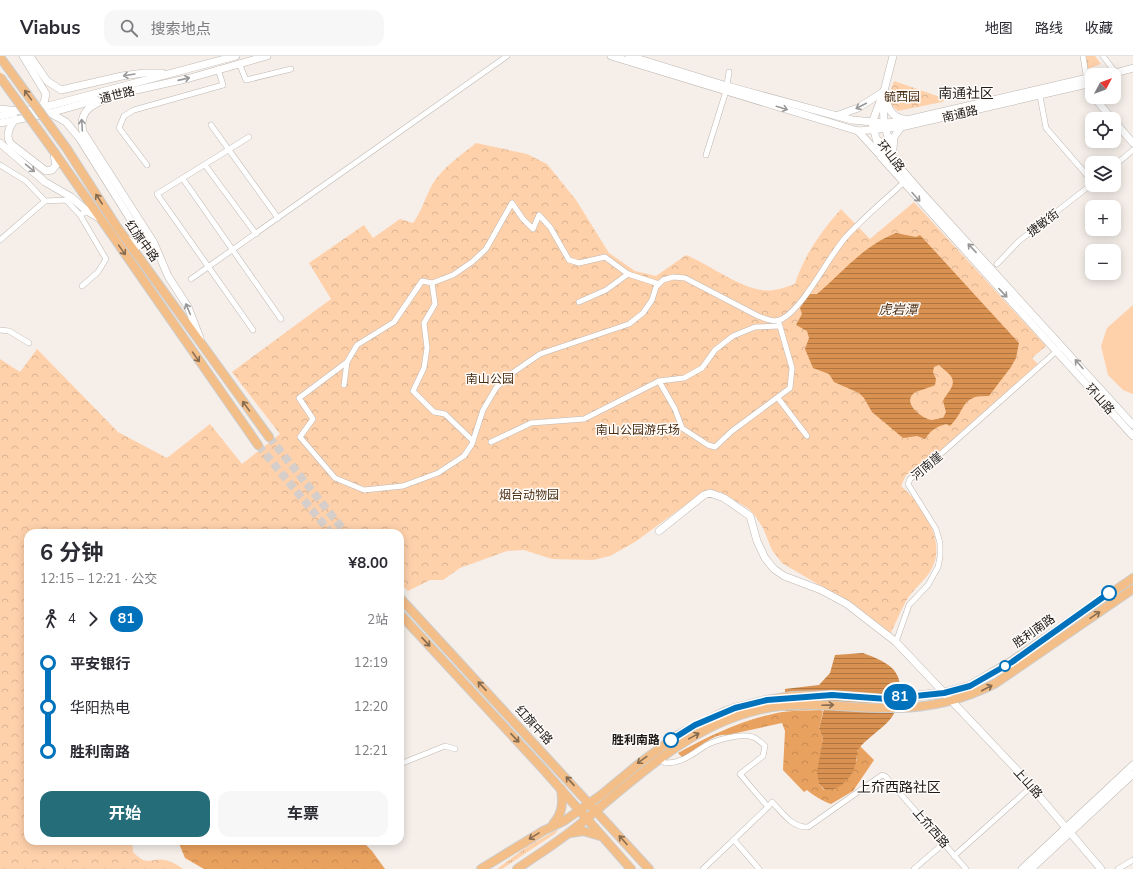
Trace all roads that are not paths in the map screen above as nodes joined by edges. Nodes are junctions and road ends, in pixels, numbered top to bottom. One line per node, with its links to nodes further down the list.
1 (24, 56): 30 (main road)
2 (30, 56): 20 (main road, one-way to 2)
3 (236, 56): 20 (main road)
4 (267, 56): 12 (main road, 通世路)
5 (507, 56): 68 (street)
6 (611, 56): 24 (main road)
7 (629, 56): 24 (main road)
8 (893, 56): 25 (main road)
9 (1083, 56): 13 (street)
10 (1102, 56): 14 (street)
11 (1, 58): 69 (main road, 红旗中路, one-way to 11, bridge)
12 (237, 64): 16 (street); 17 (main road, 通世路)
13 (1086, 68)
14 (1109, 68)
15 (1133, 68): 18 (main road)
16 (291, 69)
17 (218, 70): 26 (main road, 通世路, one-way to 17); 57 (street)
18 (1121, 71)
19 (729, 72): 24 (street)
20 (168, 73): 30 (main road)
21 (0, 77): 49 (main road, 红旗中路, bridge)
22 (1085, 82): 27 (main road, 南通路)
23 (1085, 82): 37 (main road)
24 (726, 89): 35 (main road); 44 (main road, one-way to 44); 53 (street)
25 (884, 92): 35 (main road, one-way to 35); 37 (main road); 38 (main road); 41 (main road, 环山路)
26 (118, 94): 33 (main road, 通世路); 87 (main road, one-way to 26)
27 (1040, 96): 42 (main road, 南通路); 60 (street)
28 (1100, 104): 32 (main road)
29 (0, 109): 31 (main road)
30 (37, 110): 31 (main road)
31 (20, 111): 34 (main road)
32 (1106, 112)
33 (50, 113): 36 (main road, 通世路); 69 (main road)
34 (0, 116)
35 (836, 116): 38 (main road)
36 (16, 119): 39 (main road, 通世路); 49 (main road)
37 (909, 119): 41 (main road)
38 (872, 122): 41 (main road); 45 (main road)
39 (0, 123)
40 (211, 124): 50 (street)
41 (884, 126): 42 (main road, 南通路); 45 (main road, 南通路); 52 (main road, 环山路)
42 (900, 127): 52 (main road)
43 (1121, 129): 48 (main road)
44 (858, 131): 45 (main road, 南通路); 54 (main road)
45 (873, 131): 54 (main road, 环山路); 56 (main road, 环山路)
46 (249, 137): 50 (street)
47 (0, 143): 65 (main road, one-way to 65)
48 (1133, 143)
49 (53, 150): 67 (main road, 红旗中路)
50 (229, 150): 59 (street); 68 (street)
51 (1133, 150): 55 (street)
52 (893, 154): 56 (main road, 环山路)
53 (706, 156)
54 (881, 157): 62 (main road, 环山路)
55 (1121, 160)
56 (896, 162): 88 (main road, 环山路, one-way to 56)
57 (147, 164)
58 (0, 165): 64 (street)
59 (205, 165): 61 (street); 70 (street)
60 (1085, 173)
61 (183, 180): 72 (street); 74 (street)
62 (903, 183): 82 (street); 88 (main road, 环山路, one-way to 88)
63 (1085, 189): 73 (street, 捷敏街)
64 (45, 201): 66 (street); 71 (street)
65 (87, 211): 66 (street); 67 (main road)
66 (80, 215): 79 (street)
67 (99, 218): 99 (main road, 红旗中路, one-way to 99)
68 (278, 218): 70 (street)
69 (117, 227): 87 (main road, 红旗中路)
70 (256, 234): 72 (street)
71 (0, 240)
72 (232, 250): 74 (street); 81 (street)
73 (997, 264)
74 (208, 267): 76 (street); 85 (street)
75 (628, 274): 77 (street); 78 (street); 80 (street)
76 (191, 279)
77 (432, 283): 89 (street); 97 (street)
78 (659, 284): 82 (street); 97 (street)
79 (82, 286)
80 (579, 302)
81 (280, 319)
82 (778, 320): 83 (street)
83 (780, 326): 90 (street); 92 (street)
84 (0, 330): 86 (street)
85 (253, 330)
86 (29, 343)
87 (202, 346): 96 (main road, 红旗中路, one-way to 87)
88 (1060, 349): 93 (main road, 环山路, one-way to 88); 95 (main road, 环山路); 105 (street, 河南崖)
89 (346, 362): 91 (street); 97 (street)
90 (658, 381): 92 (street); 98 (street)
91 (344, 385)
92 (778, 398): 94 (street)
93 (1133, 424)
94 (807, 436)
95 (1133, 436)
96 (269, 437)
97 (473, 441)
98 (491, 442)
99 (258, 445)
100 (660, 531): 105 (main road, 上山路)
101 (1133, 578): 106 (main road, 胜利南路)
102 (1133, 589): 107 (main road, 胜利南路, one-way to 102)
103 (404, 602): 115 (main road, 红旗中路, one-way to 103)
104 (404, 618): 114 (main road, 红旗中路, one-way to 114)
105 (896, 642): 106 (main road, 上山路)
106 (940, 694): 107 (main road, 上山路); 115 (main road, 胜利南路, one-way to 115)
107 (950, 701): 109 (main road, 胜利南路, one-way to 107); 113 (main road, 上山路)
108 (455, 749): 110 (street)
109 (660, 758): 116 (street); 118 (main road)
110 (404, 762)
111 (1133, 765): 121 (main road)
112 (1133, 774): 121 (main road)
113 (1032, 787): 121 (main road, 上山路); 126 (street)
114 (561, 788): 117 (main road, 红旗中路); 120 (main road)
115 (589, 802): 117 (main road, 胜利南路); 118 (main road, 红旗中路)
116 (768, 807): 124 (street); 125 (street, 上夼西路)
117 (580, 809): 119 (main road, 红旗中路); 120 (main road, 胜利南路)
118 (596, 810): 119 (main road); 131 (main road, 红旗中路, one-way to 118)
119 (587, 819): 122 (main road); 123 (main road, 红旗中路)
120 (550, 827): 128 (main road, 胜利南路, one-way to 128)
121 (1069, 829): 136 (main road); 137 (main road); 138 (main road, 上山路)
122 (565, 836): 123 (main road); 130 (main road)
123 (601, 836): 129 (main road, 红旗中路)
124 (734, 840): 132 (street); 133 (street)
125 (944, 843): 126 (street, 上夼西路); 134 (street)
126 (954, 856): 135 (street, 上夼西路)
127 (1133, 860): 139 (street)
128 (485, 868)
129 (627, 868)
130 (517, 869)
131 (649, 869)
132 (703, 869)
133 (759, 869)
134 (914, 869)
135 (966, 869)
136 (1022, 869)
137 (1030, 869)
138 (1102, 869)
139 (1118, 869)

